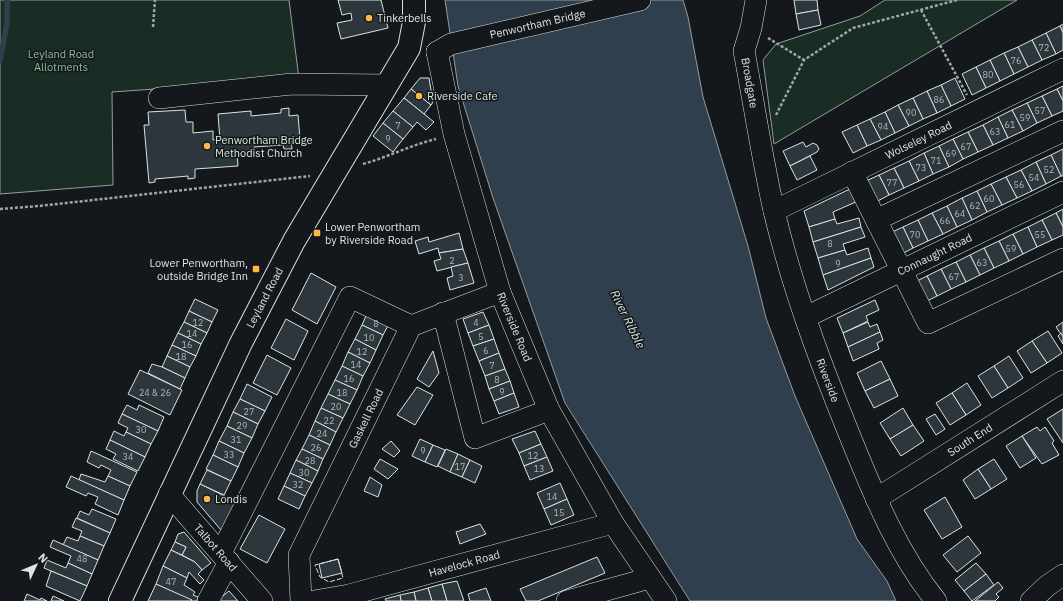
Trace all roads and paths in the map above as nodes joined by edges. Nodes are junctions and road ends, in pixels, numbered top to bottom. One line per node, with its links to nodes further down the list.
1 (155, 0): 7 (path)
2 (414, 0): 8 (main road, Leyland Road)
3 (640, 0): 9 (street, Penwortham Bridge)
4 (756, 0): 17 (street, Broadgate)
5 (957, 0): 6 (path)
6 (920, 9): 13 (path); 14 (path)
7 (153, 27)
8 (409, 48): 9 (street); 11 (main road, Leyland Road)
9 (444, 48): 16 (street, Riverside Road)
10 (1063, 69): 13 (street, Wolseley Road)
11 (386, 85): 12 (street); 19 (main road, Leyland Road)
12 (158, 98)
13 (975, 112): 18 (street, Wolseley Road)
14 (775, 116)
15 (1063, 130): 24 (street)
16 (454, 134): 19 (path); 27 (street, Riverside Road)
17 (761, 144): 23 (street, Riverside)
18 (852, 172): 23 (street, Wolseley Road); 24 (street)
19 (333, 173): 33 (main road, Leyland Road)
20 (290, 178): 22 (path)
21 (1063, 192): 26 (street, Connaught Road)
22 (0, 209)
23 (774, 211): 29 (street, Riverside)
24 (876, 220): 26 (street)
25 (1063, 259): 26 (street)
26 (902, 272): 29 (street, Connaught Road)
27 (500, 292): 28 (street); 32 (street, Riverside Road)
28 (443, 313): 30 (street); 32 (street)
29 (806, 317): 34 (street, Riverside)
30 (411, 326): 36 (street); 43 (street, Gaskell Road)
31 (1063, 381): 34 (street, South End)
32 (549, 410): 35 (street, Riverside Road)
33 (169, 494): 36 (street, Talbot Road); 40 (main road, Leyland Road)
34 (876, 499): 47 (street, Riverside)
35 (613, 523): 38 (street, Riverside Road); 39 (street, Havelock Road)
36 (225, 558): 41 (street); 42 (street, Talbot Road)
37 (1063, 575): 48 (street)
38 (650, 578): 45 (street); 46 (street, Riverside Road)
39 (350, 598): 44 (street, Havelock Road)
40 (120, 601)
41 (208, 601)
42 (262, 601)
43 (301, 601)
44 (314, 601)
45 (567, 601)
46 (666, 601)
47 (936, 601)
48 (1031, 601)

